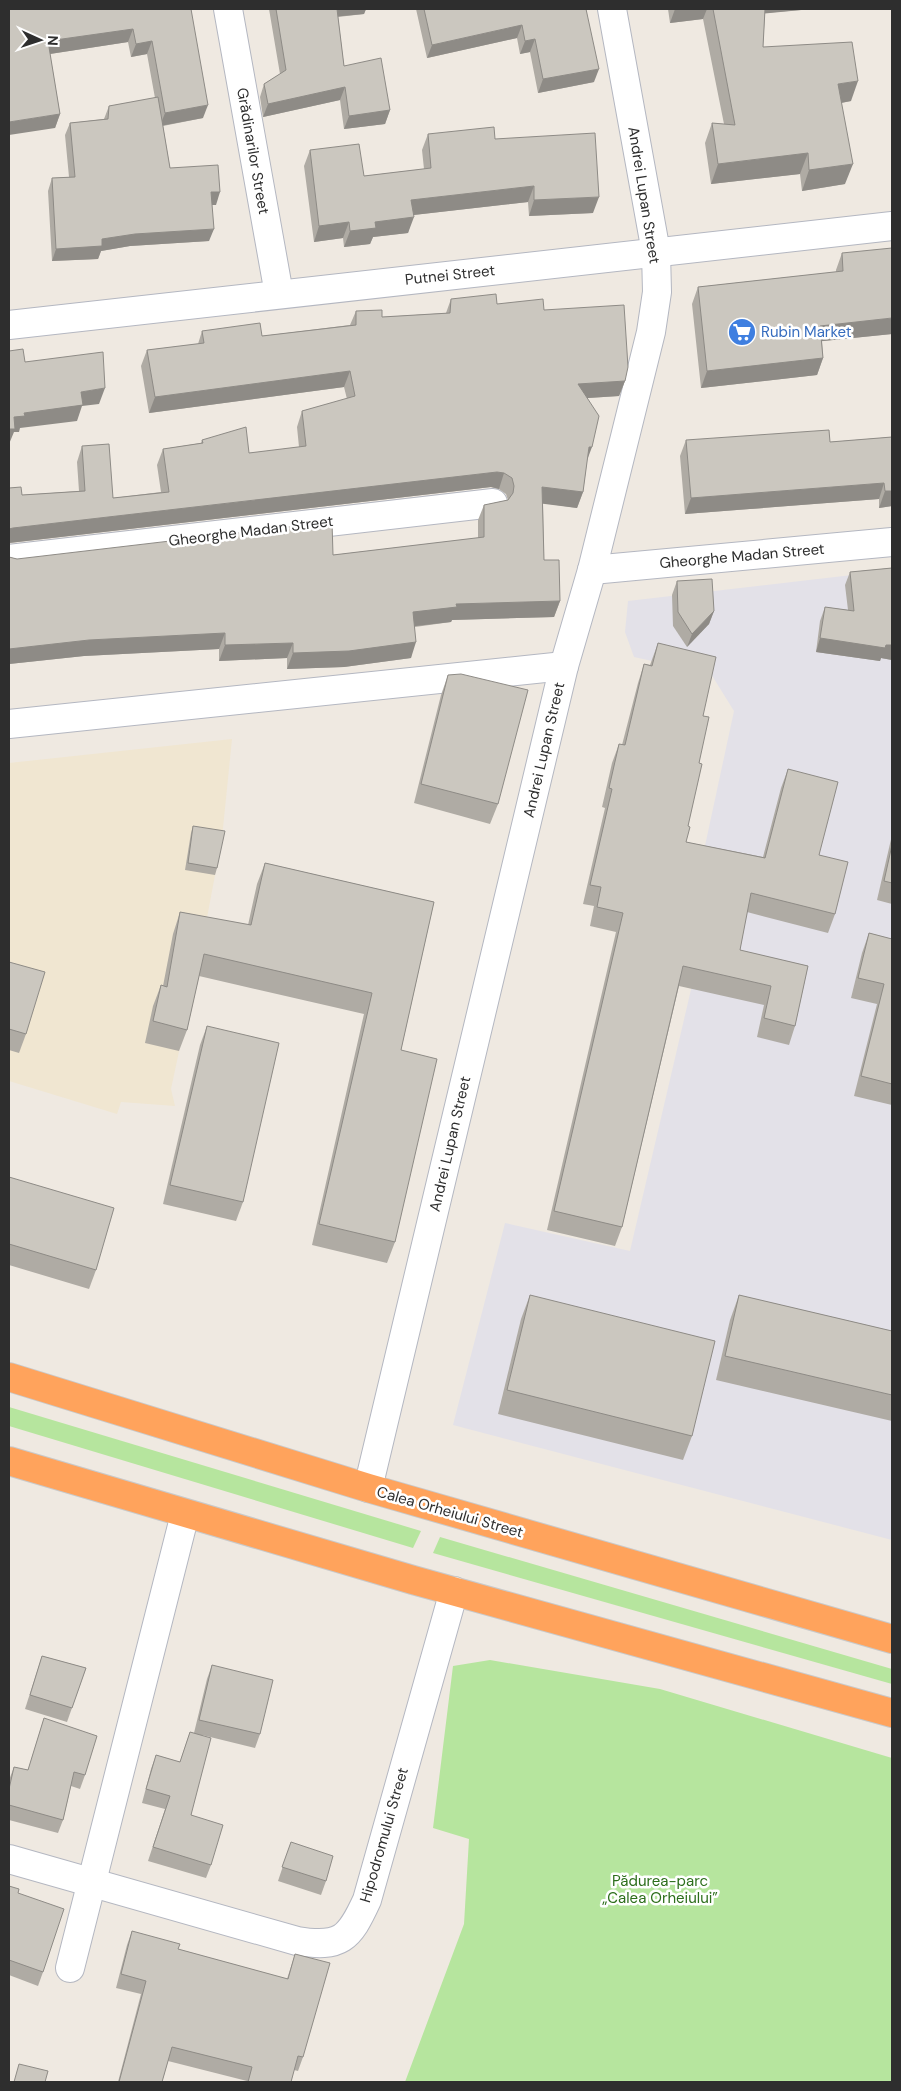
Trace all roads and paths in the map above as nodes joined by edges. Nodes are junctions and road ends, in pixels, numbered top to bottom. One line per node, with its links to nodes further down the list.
1 (228, 9): 5 (street, Grădinarilor Street)
2 (612, 9): 4 (street, Andrei Lupan Street)
3 (892, 226): 4 (street, Putnei Street)
4 (656, 252): 5 (street, Putnei Street); 10 (street, Andrei Lupan Street)
5 (279, 294): 6 (street, Putnei Street)
6 (9, 325)
7 (493, 503): 9 (street, Gheorghe Madan Street)
8 (892, 542): 10 (street, Gheorghe Madan Street)
9 (9, 559)
10 (592, 570): 11 (street, Andrei Lupan Street)
11 (564, 666): 12 (street); 15 (street, Andrei Lupan Street)
12 (9, 724)
13 (9, 1377): 15 (highway, Calea Orheiului Street)
14 (9, 1461): 16 (highway)
15 (368, 1488): 18 (highway, Calea Orheiului Street)
16 (185, 1514): 17 (highway); 21 (street)
17 (454, 1591): 19 (highway); 21 (street, Hipodromului Street)
18 (892, 1640)
19 (892, 1713)
20 (9, 1858): 21 (street, Hipodromului Street)
21 (92, 1884): 22 (street)
22 (70, 1968)

